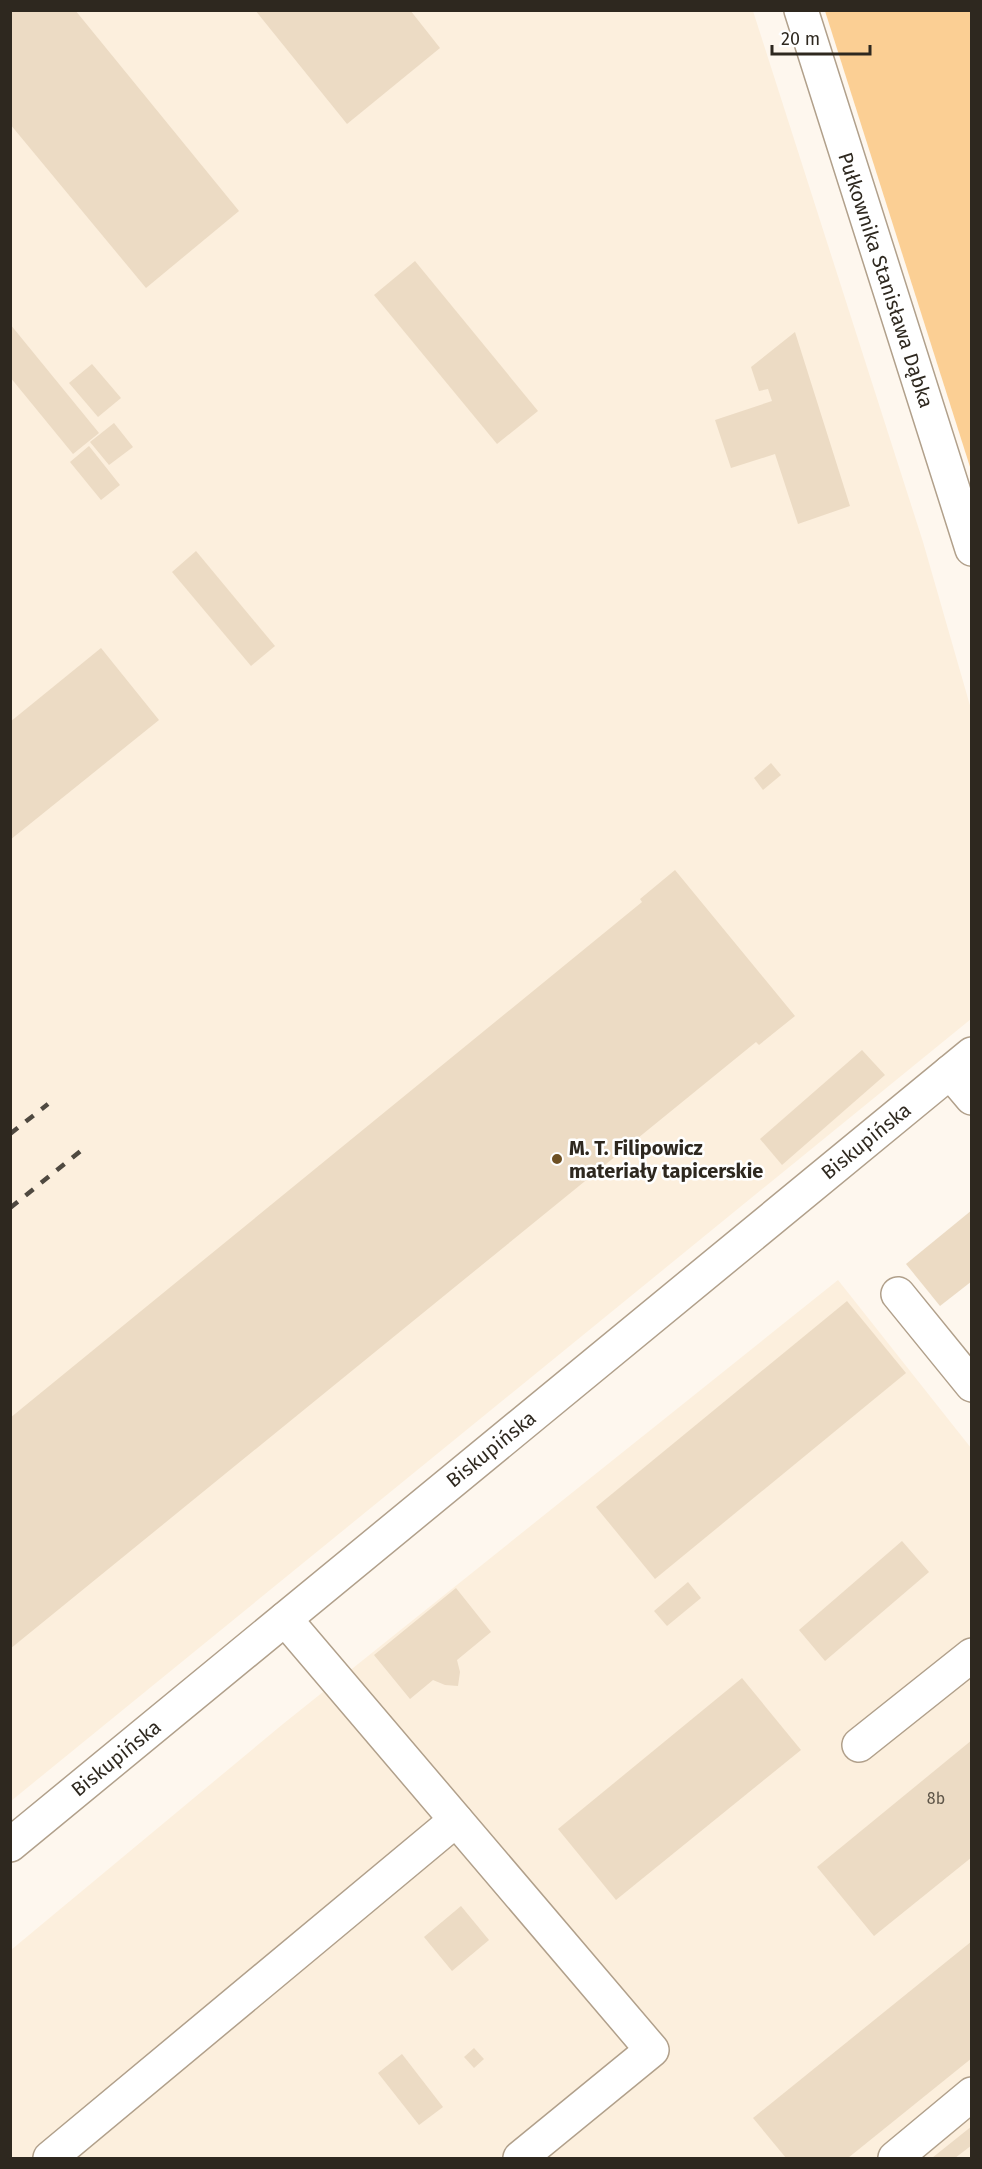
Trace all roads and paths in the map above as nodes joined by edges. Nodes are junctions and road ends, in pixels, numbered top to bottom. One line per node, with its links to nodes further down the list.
1 (801, 10): 2 (street, Pułkownika Stanisława Dąbka)
2 (972, 549)
3 (961, 1063): 4 (street); 7 (street, Biskupińska)
4 (972, 1098)
5 (898, 1293): 6 (street)
6 (972, 1385)
7 (285, 1619): 10 (street); 11 (street, Biskupińska)
8 (972, 1654): 9 (street)
9 (859, 1745)
10 (456, 1820): 13 (street); 14 (street)
11 (10, 1845)
12 (972, 2094): 15 (street)
13 (50, 2158)
14 (520, 2158)
15 (895, 2158)

